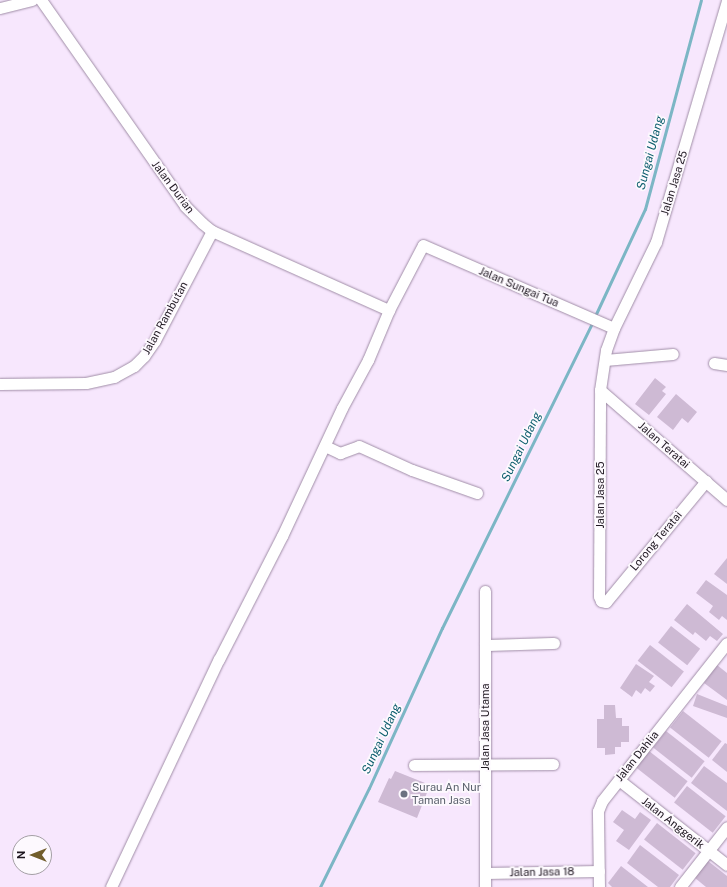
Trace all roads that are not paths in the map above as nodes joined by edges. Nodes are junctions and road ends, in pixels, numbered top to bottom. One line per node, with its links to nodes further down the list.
1 (32, 0): 4 (street)
2 (41, 0): 5 (street, Jalan Durian)
3 (726, 0): 7 (street, Jalan Jasa 25)
4 (0, 8)
5 (212, 231): 6 (street, Jalan Durian); 12 (street, Jalan Rambutan)
6 (389, 310): 7 (street, Jalan Sungai Tua); 14 (street)
7 (614, 328): 9 (street, Jalan Jasa 25)
8 (673, 354): 9 (street)
9 (605, 360): 13 (street, Jalan Jasa 25)
10 (714, 363): 11 (street)
11 (727, 365)
12 (0, 384)
13 (600, 390): 15 (street, Jalan Teratai); 19 (street, Jalan Jasa 25)
14 (325, 446): 16 (street); 32 (street)
15 (706, 481): 17 (street, Jalan Teratai); 19 (street, Lorong Teratai)
16 (477, 493)
17 (727, 500)
18 (486, 591): 22 (street, Jalan Jasa Utama)
19 (606, 602)
20 (554, 643): 22 (street)
21 (727, 643): 26 (street, Jalan Dahlia)
22 (486, 645): 25 (street, Jalan Jasa Utama)
23 (553, 764): 25 (street)
24 (414, 765): 25 (street)
25 (486, 766): 31 (street, Jalan Jasa Utama)
26 (618, 780): 28 (street, Jalan Anggerik); 30 (street, Jalan Dahlia)
27 (727, 827): 28 (street)
28 (709, 851): 29 (street, Jalan Anggerik); 35 (street)
29 (727, 865)
30 (599, 871): 31 (street, Jalan Jasa 18); 34 (street, Jalan Dahlia)
31 (486, 873): 33 (street, Jalan Jasa Utama)
32 (111, 887)
33 (486, 887)
34 (599, 887)
35 (680, 887)

